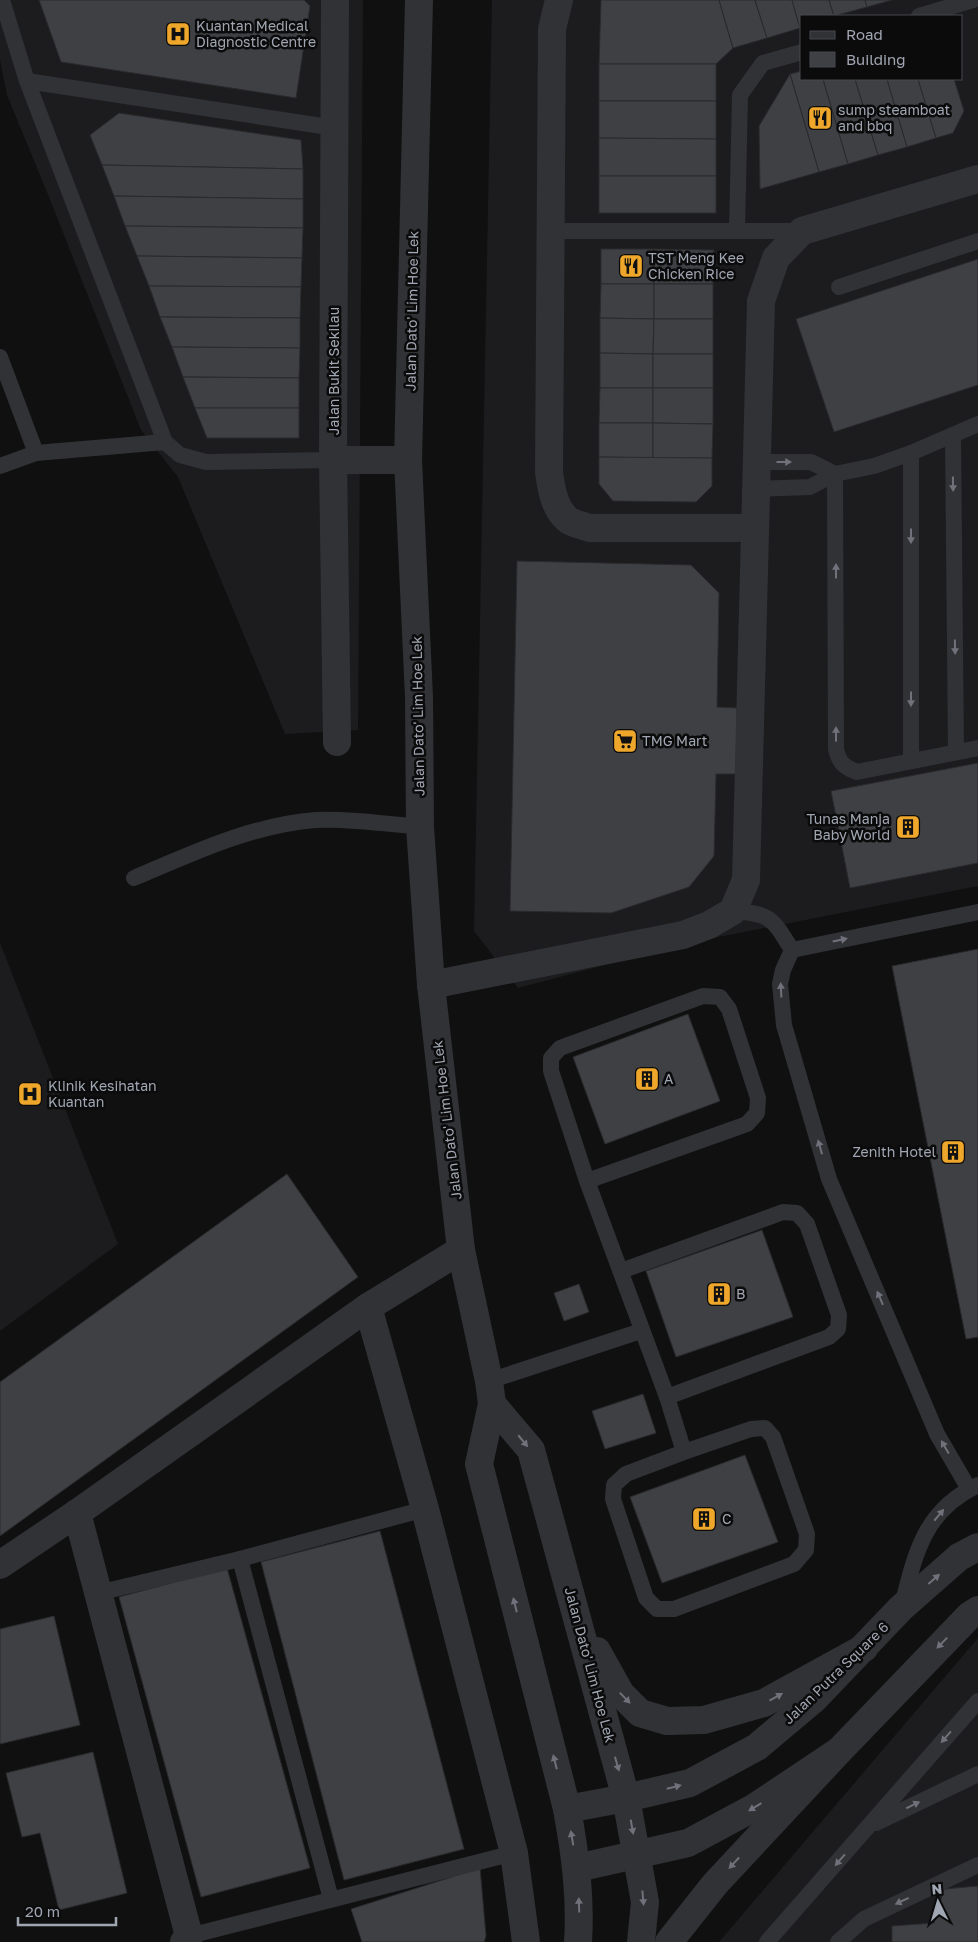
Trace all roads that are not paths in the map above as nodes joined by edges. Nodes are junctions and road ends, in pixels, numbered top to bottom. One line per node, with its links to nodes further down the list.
1 (2, 0): 9 (lane)
2 (335, 0): 10 (street, Jalan Bukit Sekilau)
3 (432, 0): 6 (street, Jalan Dato' Lim Hoe Lek)
4 (559, 0): 12 (street)
5 (973, 0): 7 (lane)
6 (422, 8): 24 (street, Jalan Dato' Lim Hoe Lek)
7 (922, 15)
8 (800, 53): 13 (lane)
9 (27, 81): 10 (lane); 20 (lane)
10 (335, 128): 23 (street, Jalan Bukit Sekilau)
11 (978, 179): 14 (street)
12 (551, 231): 13 (lane); 31 (street)
13 (737, 231): 14 (lane)
14 (802, 231): 25 (street)
15 (978, 240): 16 (lane)
16 (839, 287)
17 (0, 357): 21 (lane)
18 (978, 424): 19 (lane)
19 (953, 435): 22 (lane); 34 (lane, one-way to 34)
20 (166, 442): 21 (lane); 23 (lane)
21 (36, 452): 27 (lane)
22 (911, 452): 28 (lane); 35 (lane, one-way to 35)
23 (333, 460): 24 (street); 32 (street, Jalan Bukit Sekilau)
24 (408, 460): 36 (street, Jalan Dato' Lim Hoe Lek)
25 (756, 462): 26 (lane, one-way to 26); 30 (street)
26 (811, 462): 28 (lane); 29 (lane)
27 (0, 466)
28 (835, 474): 29 (lane); 35 (lane, one-way to 28)
29 (810, 487): 30 (lane)
30 (757, 489): 31 (street)
31 (755, 528): 38 (street)
32 (337, 742)
33 (978, 748): 34 (lane)
34 (956, 752): 35 (lane)
35 (911, 761)
36 (420, 827): 37 (lane); 41 (street, Jalan Dato' Lim Hoe Lek)
37 (134, 878)
38 (733, 911): 40 (lane); 41 (street)
39 (978, 912): 40 (lane, one-way to 39)
40 (792, 950): 50 (lane, one-way to 40)
41 (431, 985): 43 (street, Jalan Dato' Lim Hoe Lek)
42 (586, 1181): 42 (lane); 44 (lane)
43 (462, 1250): 45 (street); 47 (street, Jalan Dato' Lim Hoe Lek)
44 (621, 1271): 46 (lane); 48 (lane)
45 (368, 1307): 51 (street); 52 (street)
46 (641, 1331): 47 (lane); 48 (lane)
47 (491, 1392): 59 (street, Jalan Dato' Lim Hoe Lek, one-way to 59); 65 (street, Jalan Dato' Lim Hoe Lek, one-way to 47)
48 (667, 1396): 49 (lane)
49 (684, 1452): 49 (lane)
50 (974, 1487): 57 (lane, one-way to 50)
51 (425, 1509): 54 (lane); 67 (street)
52 (77, 1513): 55 (street); 56 (street)
53 (978, 1547): 57 (street, Jalan Putra Square 6, one-way to 53)
54 (240, 1559): 56 (lane); 71 (lane)
55 (0, 1565)
56 (98, 1593): 72 (street)
57 (901, 1608): 60 (street, Jalan Putra Square 6)
58 (978, 1610): 62 (street, one-way to 62)
59 (574, 1611): 60 (street, one-way to 60); 64 (street, Jalan Dato' Lim Hoe Lek, one-way to 64)
60 (864, 1648): 64 (street, Jalan Putra Square 6, one-way to 60)
61 (978, 1701): 66 (lane, one-way to 66)
62 (839, 1751): 68 (street, one-way to 68); 76 (street, one-way to 76)
63 (978, 1774): 66 (lane, one-way to 63)
64 (626, 1798): 65 (street, Jalan Putra Square 6); 68 (street, Jalan Dato' Lim Hoe Lek, one-way to 68)
65 (567, 1809): 70 (street, Jalan Dato' Lim Hoe Lek, one-way to 65)
66 (869, 1826): 77 (lane, one-way to 77)
67 (514, 1853): 71 (lane); 73 (street)
68 (637, 1855): 70 (street); 75 (street, Jalan Dato' Lim Hoe Lek, one-way to 75)
69 (978, 1865): 78 (lane, one-way to 78)
70 (577, 1868): 74 (street, Jalan Dato' Lim Hoe Lek, one-way to 70)
71 (331, 1899): 72 (lane)
72 (187, 1939)
73 (526, 1942)
74 (578, 1942)
75 (641, 1942)
76 (669, 1942)
77 (767, 1942)
78 (838, 1942)

